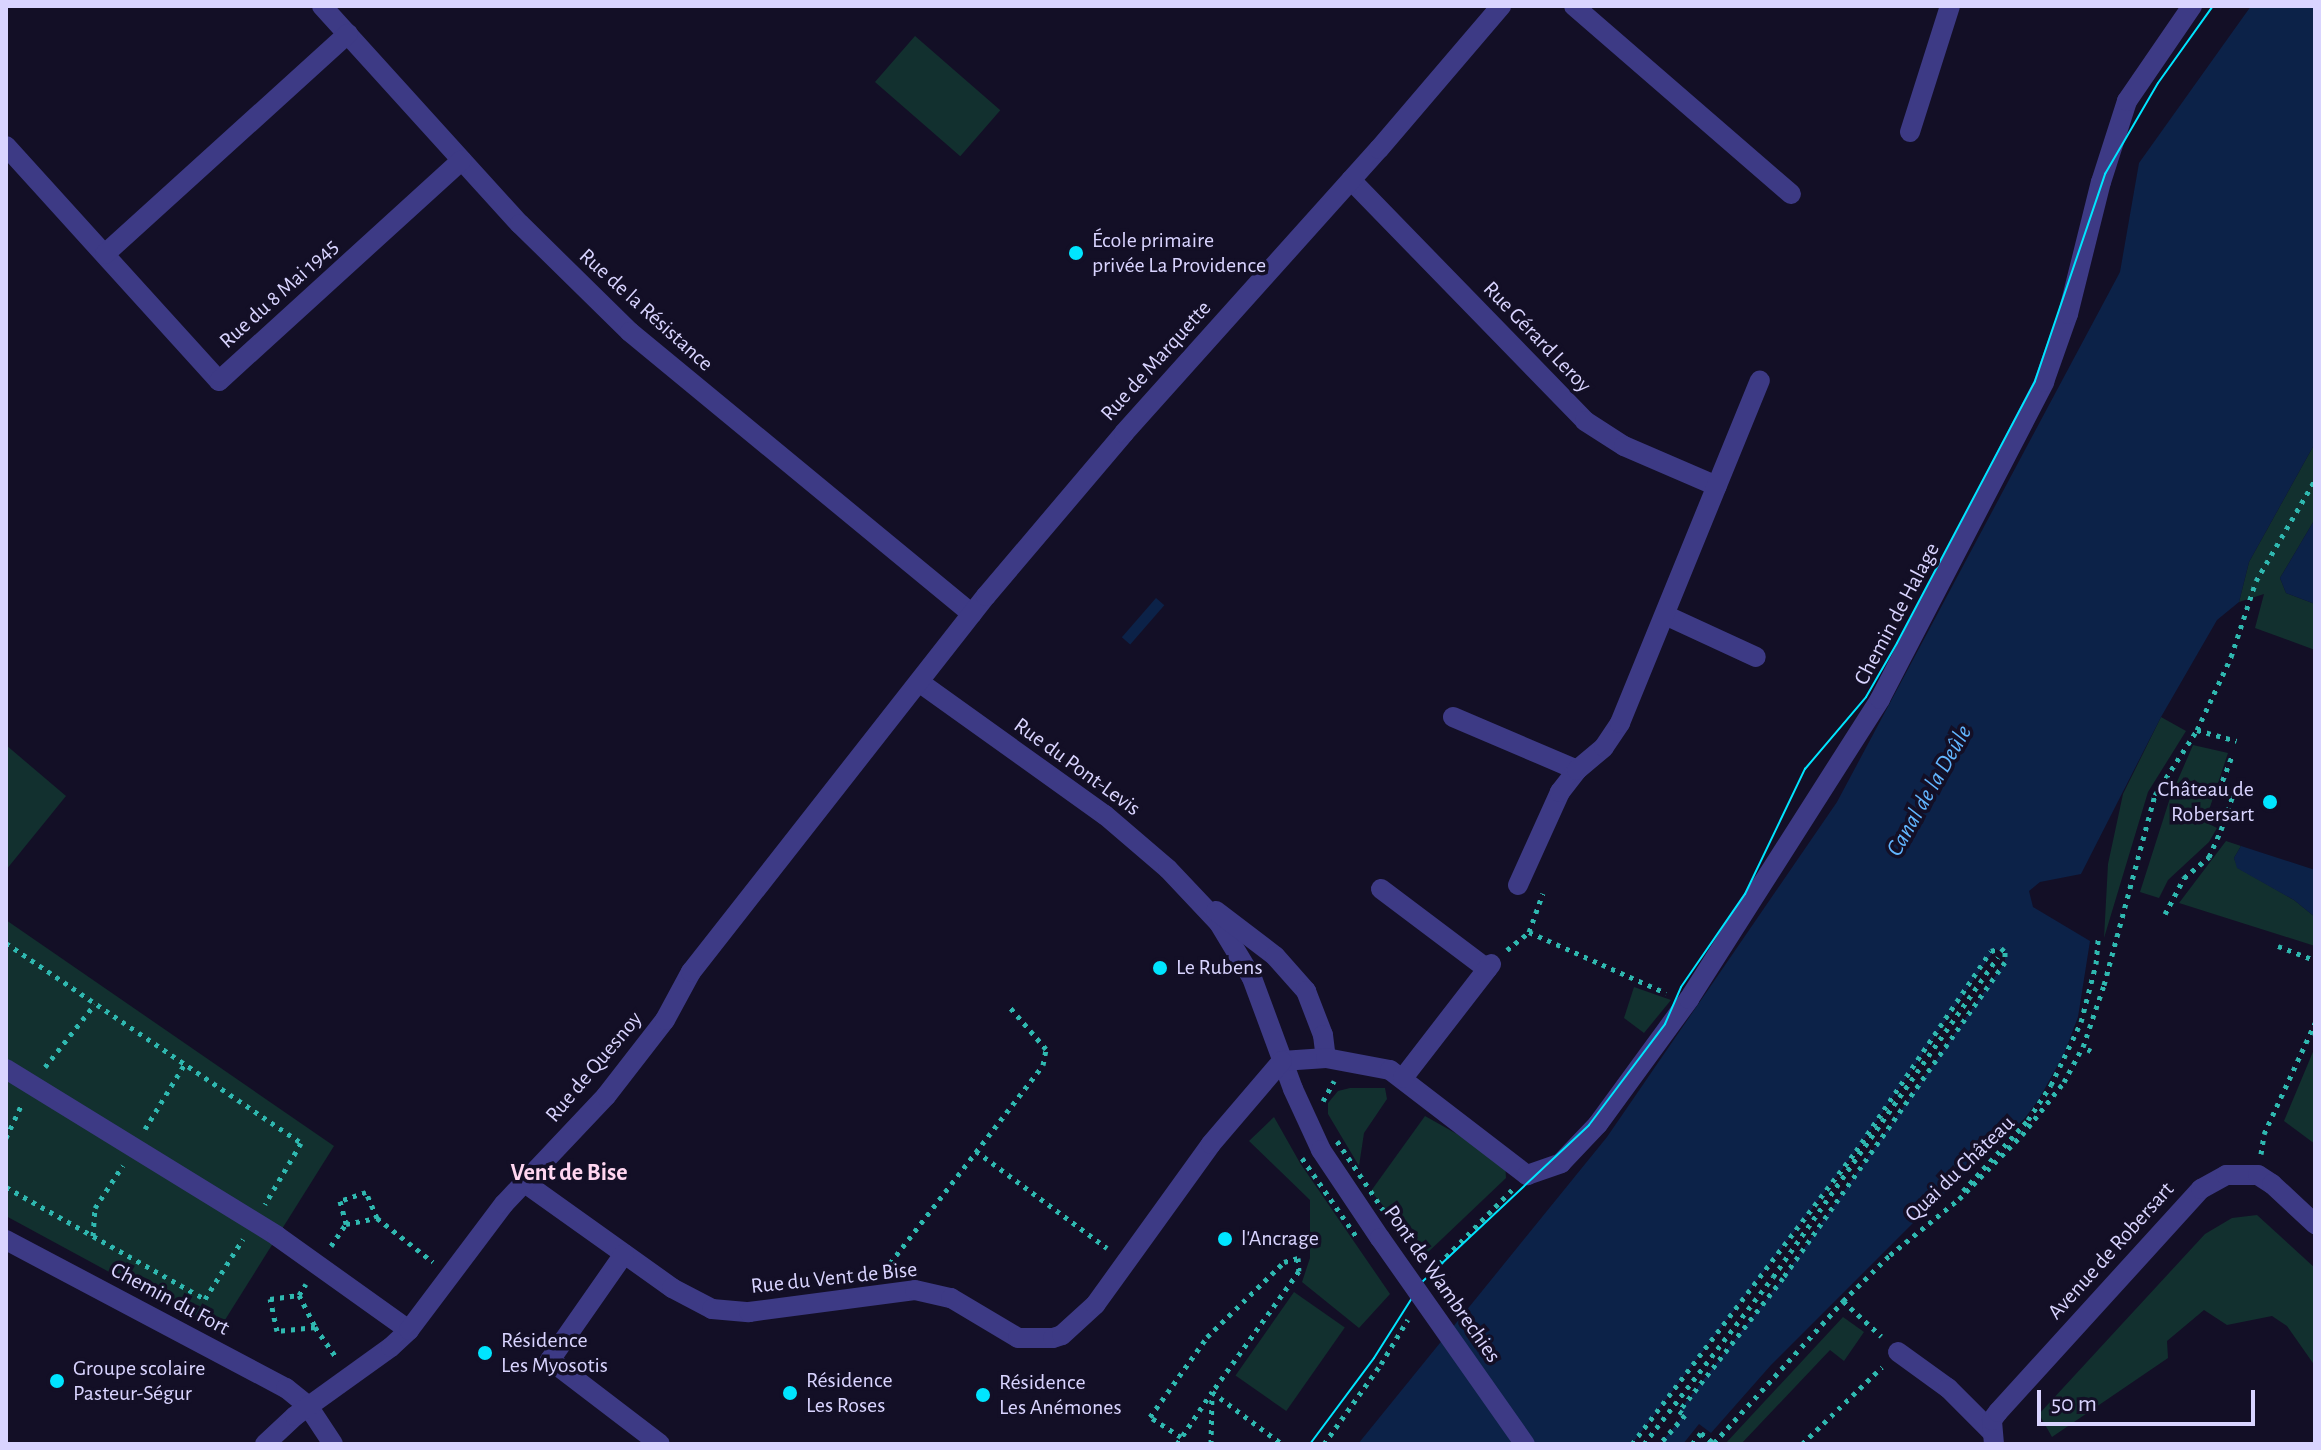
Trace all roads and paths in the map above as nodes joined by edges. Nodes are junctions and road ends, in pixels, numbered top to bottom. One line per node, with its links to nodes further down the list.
1 (322, 6): 6 (street, Rue de la Résistance)
2 (1501, 6): 10 (street, Rue de Marquette)
3 (1574, 6): 11 (street)
4 (1950, 6): 7 (street)
5 (2192, 6): 35 (street, Chemin de Halage)
6 (348, 34): 9 (street, Rue de la Résistance); 12 (street)
7 (1910, 132)
8 (6, 146): 12 (street, Rue du 8 Mai 1945)
9 (462, 160): 12 (street, Rue du 8 Mai 1945); 16 (street, Rue de la Résistance)
10 (1351, 180): 15 (street, Rue Gérard Leroy); 16 (street, Rue de Marquette)
11 (1791, 194)
12 (105, 254)
13 (1760, 380): 15 (street)
14 (2315, 480): 21 (path, Quai du Château)
15 (1717, 486): 17 (street)
16 (972, 614): 19 (street, Rue de Marquette)
17 (1665, 615): 18 (street); 24 (street)
18 (1756, 657)
19 (919, 682): 27 (street, Rue du Pont-Levis); 48 (street, Rue de Quesnoy)
20 (1453, 717): 24 (street)
21 (2197, 730): 22 (path); 38 (path, Quai du Château)
22 (2237, 741)
23 (2233, 754): 28 (path)
24 (1577, 770): 25 (street)
25 (1518, 885): 29 (path)
26 (1381, 889): 34 (street)
27 (1200, 900): 40 (street, Rue du Pont-Levis); 41 (street, Rue du Pont-Levis)
28 (2165, 914)
29 (1529, 932): 34 (path); 35 (path)
30 (2098, 939): 49 (path)
31 (2278, 946): 33 (path)
32 (1998, 957): 65 (path)
33 (2315, 960)
34 (1489, 966): 43 (street)
35 (1689, 999): 43 (street, Chemin de Halage)
36 (1008, 1005): 46 (path)
37 (2315, 1023): 47 (path)
38 (2083, 1047): 39 (path); 49 (path, Quai du Château)
39 (2091, 1051)
40 (1336, 1060): 41 (street); 43 (street); 44 (path)
41 (1282, 1061): 45 (street, Rue du Pont-Levis); 54 (street, Rue du Vent de Bise)
42 (6, 1069): 59 (street)
43 (1403, 1078)
44 (1323, 1114)
45 (1330, 1141): 74 (street, Pont de Wambrechies, bridge)
46 (976, 1151): 54 (path); 56 (path)
47 (2258, 1175): 51 (street); 64 (street, Avenue de Robersart)
48 (525, 1183): 53 (street, Rue du Vent de Bise); 55 (street, Rue de Quesnoy)
49 (1959, 1199): 57 (path, Quai du Château)
50 (377, 1218): 50 (path); 55 (path)
51 (2315, 1224)
52 (6, 1240): 63 (street, Chemin du Fort)
53 (624, 1254): 56 (street, Rue du Vent de Bise); 70 (street)
54 (1126, 1261): 56 (street, Rue du Vent de Bise)
55 (451, 1276): 59 (street, Rue de Quesnoy)
56 (864, 1297)
57 (1843, 1301): 60 (path); 77 (path, Quai du Château)
58 (315, 1327): 58 (path); 61 (path)
59 (409, 1330): 61 (street, Rue de Quesnoy)
60 (1898, 1352): 64 (street); 78 (path)
61 (349, 1376): 63 (street, Rue de Quesnoy)
62 (1212, 1392): 66 (path); 66 (path); 72 (path); 73 (path)
63 (308, 1406): 68 (street, Rue de Quesnoy); 69 (street)
64 (1994, 1429)
65 (1652, 1434): 67 (path); 76 (path)
66 (1181, 1437): 71 (path)
67 (1661, 1443): 75 (path)
68 (265, 1444)
69 (333, 1444)
70 (660, 1444)
71 (1177, 1444)
72 (1211, 1444)
73 (1282, 1444)
74 (1525, 1444)
75 (1632, 1444)
76 (1644, 1444)
77 (1692, 1444)
78 (1802, 1444)

